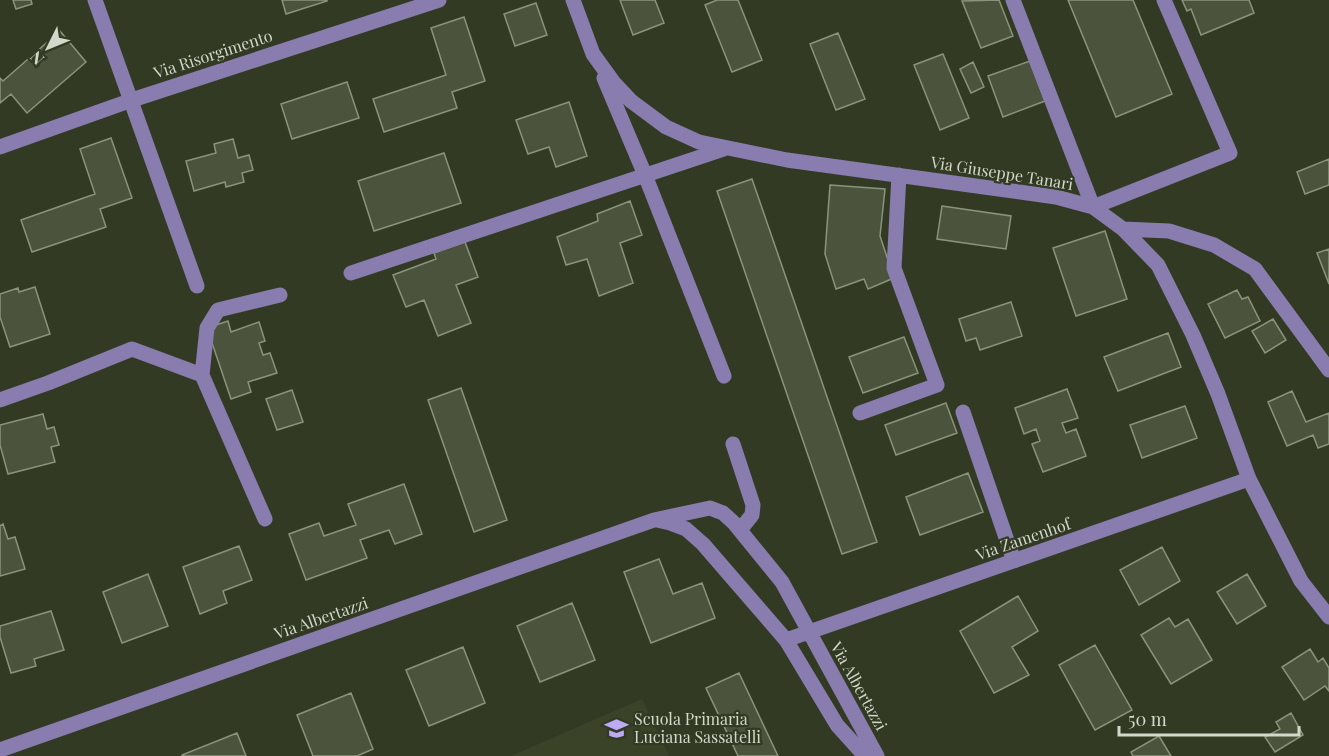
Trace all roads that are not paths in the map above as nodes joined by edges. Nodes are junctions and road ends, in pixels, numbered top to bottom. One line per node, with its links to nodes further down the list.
1 (96, 0): 7 (street)
2 (439, 0): 7 (street, Via Risorgimento)
3 (573, 0): 6 (street, Via Giuseppe Tanari)
4 (1013, 0): 12 (street)
5 (1164, 0): 12 (street)
6 (593, 54): 9 (street, Via Giuseppe Tanari); 10 (street)
7 (132, 100): 8 (street, Via Risorgimento); 15 (street)
8 (0, 147)
9 (724, 149): 10 (street); 11 (street, Via Giuseppe Tanari)
10 (645, 175): 14 (street); 19 (street)
11 (899, 175): 12 (street, Via Giuseppe Tanari); 22 (street)
12 (1093, 207): 13 (street, Via Giuseppe Tanari)
13 (1122, 229): 17 (street); 24 (street, Via Giuseppe Tanari)
14 (351, 273)
15 (196, 286)
16 (280, 295): 18 (street)
17 (1329, 370)
18 (202, 375): 20 (street); 25 (street)
19 (724, 376)
20 (0, 400)
21 (963, 412): 28 (street)
22 (860, 413)
23 (733, 444): 27 (street)
24 (1249, 479): 28 (street, Via Zamenhof); 29 (street, Via Giuseppe Tanari)
25 (265, 519)
26 (654, 520): 27 (street, Via Albertazzi); 31 (street, Via Albertazzi); 32 (street, Via Albertazzi)
27 (740, 530): 30 (street, Via Albertazzi)
28 (1014, 561): 30 (street, Via Zamenhof)
29 (1329, 617)
30 (810, 633): 31 (street, Via Albertazzi); 34 (street, Via Albertazzi)
31 (786, 640): 33 (street, Via Albertazzi)
32 (0, 750)
33 (865, 756)
34 (877, 756)

